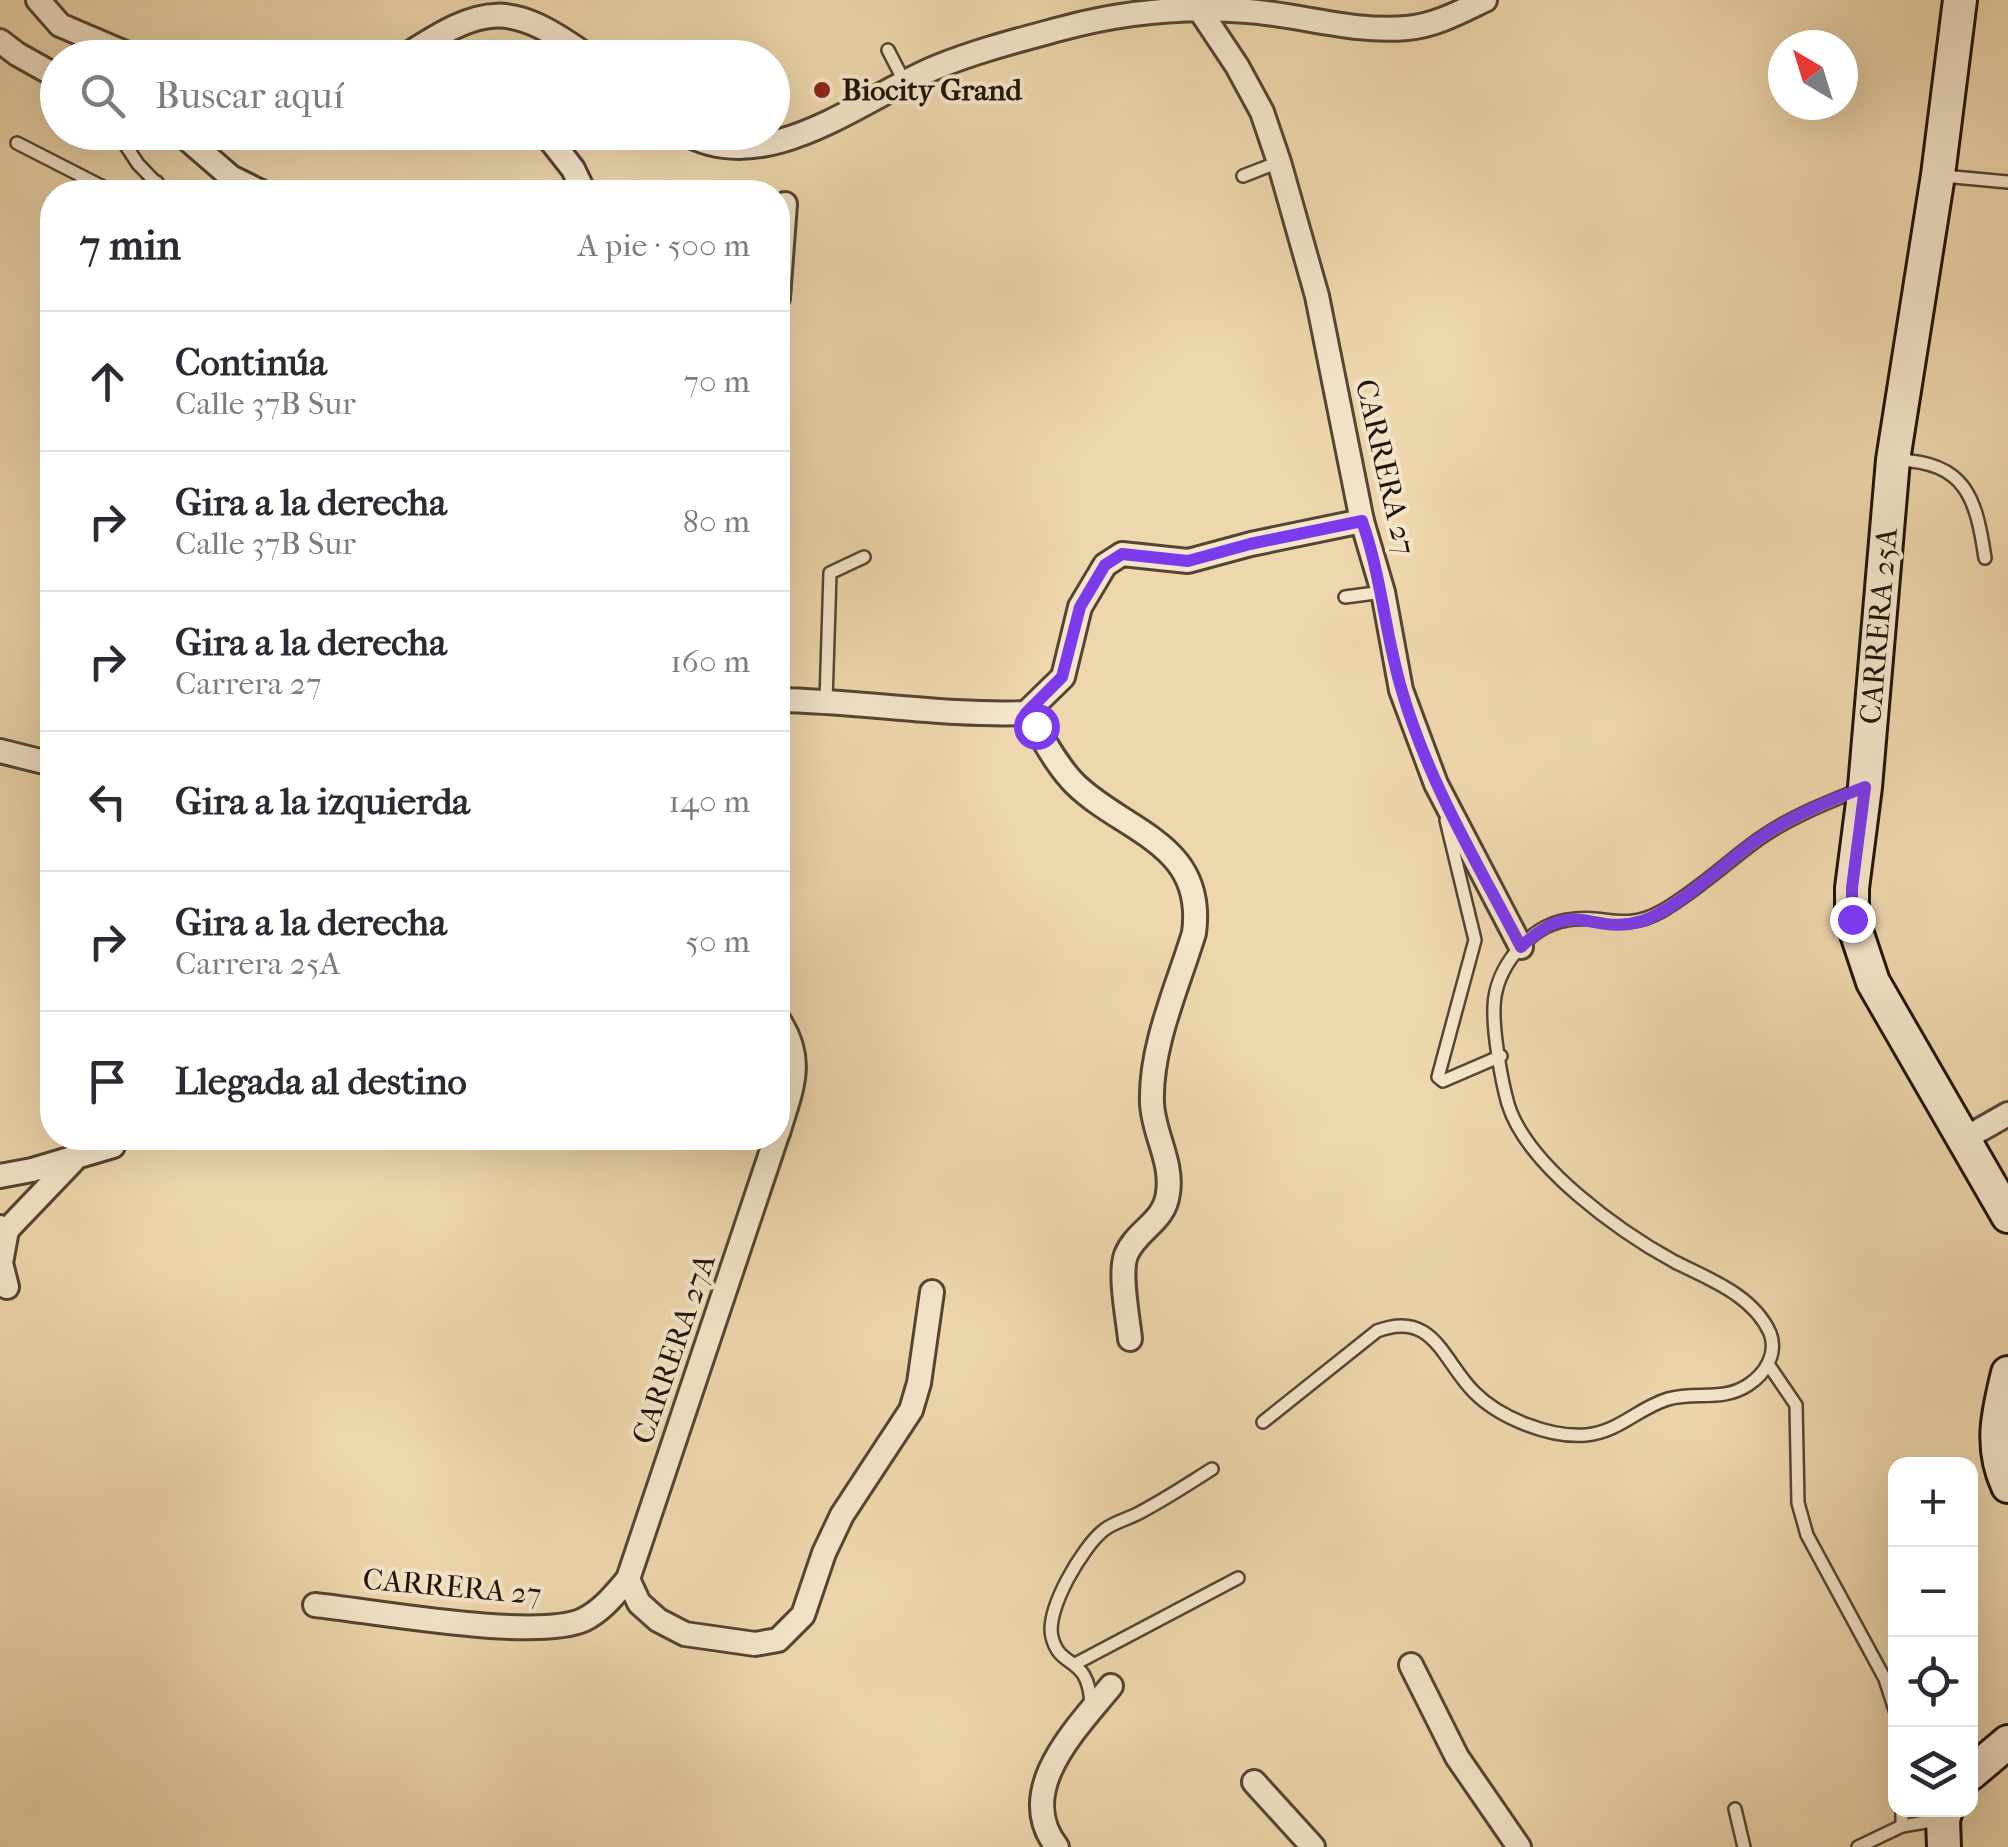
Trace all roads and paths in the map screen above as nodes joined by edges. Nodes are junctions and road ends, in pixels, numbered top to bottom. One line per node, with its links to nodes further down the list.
1 (38, 0): 6 (street)
2 (1485, 0): 4 (street)
3 (1960, 0): 18 (street, CARRERA 25A)
4 (1196, 4): 11 (street); 17 (street, CARRERA 27)
5 (0, 40): 10 (street)
6 (94, 40)
7 (431, 40): 8 (street)
8 (567, 40)
9 (888, 50): 11 (lane)
10 (40, 67)
11 (905, 83): 12 (street)
12 (790, 138)
13 (17, 143): 20 (lane)
14 (129, 150): 21 (lane)
15 (200, 150): 22 (street)
16 (558, 150): 23 (street)
17 (1280, 162): 19 (lane); 26 (street, CARRERA 27)
18 (1938, 175): 24 (lane); 25 (street, CARRERA 25A)
19 (1243, 176)
20 (89, 180)
21 (154, 180)
22 (237, 180)
23 (578, 180)
24 (2008, 182)
25 (1893, 460): 28 (lane); 37 (street, CARRERA 25A)
26 (1362, 521): 29 (street, CARRERA 27); 33 (street)
27 (864, 556): 32 (lane)
28 (1985, 558)
29 (1383, 592): 30 (lane); 36 (street, CARRERA 27)
30 (1345, 597)
31 (790, 700): 32 (street)
32 (826, 701): 33 (street)
33 (1026, 713): 52 (street)
34 (0, 751): 35 (street)
35 (40, 761)
36 (1436, 784): 38 (street, CARRERA 27); 40 (lane)
37 (1865, 787): 38 (lane); 43 (street, CARRERA 25A)
38 (1521, 947): 40 (lane)
39 (790, 1041): 41 (street, CARRERA 27A)
40 (1500, 1056): 53 (lane)
41 (790, 1092)
42 (2008, 1114): 43 (street)
43 (1964, 1139): 48 (street, CARRERA 25A)
44 (101, 1150): 46 (street)
45 (772, 1150): 59 (street, CARRERA 27A)
46 (77, 1158): 47 (street); 49 (street)
47 (0, 1176)
48 (2008, 1216)
49 (3, 1229): 50 (street)
50 (7, 1287)
51 (932, 1292): 59 (street)
52 (1130, 1339)
53 (1768, 1364): 55 (lane); 64 (lane)
54 (2008, 1374): 57 (street)
55 (1263, 1422)
56 (1212, 1469): 61 (lane)
57 (2008, 1486)
58 (1238, 1578): 61 (lane)
59 (628, 1579): 60 (street, CARRERA 27)
60 (315, 1605)
61 (1075, 1664): 65 (lane)
62 (1411, 1666): 75 (street)
63 (1111, 1686): 65 (street)
64 (1888, 1688)
65 (1091, 1710): 73 (street)
66 (2008, 1742): 67 (street)
67 (1978, 1767)
68 (1254, 1782): 74 (street)
69 (1734, 1809): 76 (lane)
70 (1902, 1817): 72 (lane)
71 (1944, 1825): 72 (lane)
72 (1902, 1826): 77 (lane)
73 (1056, 1847)
74 (1313, 1847)
75 (1520, 1847)
76 (1744, 1847)
77 (1858, 1847)

